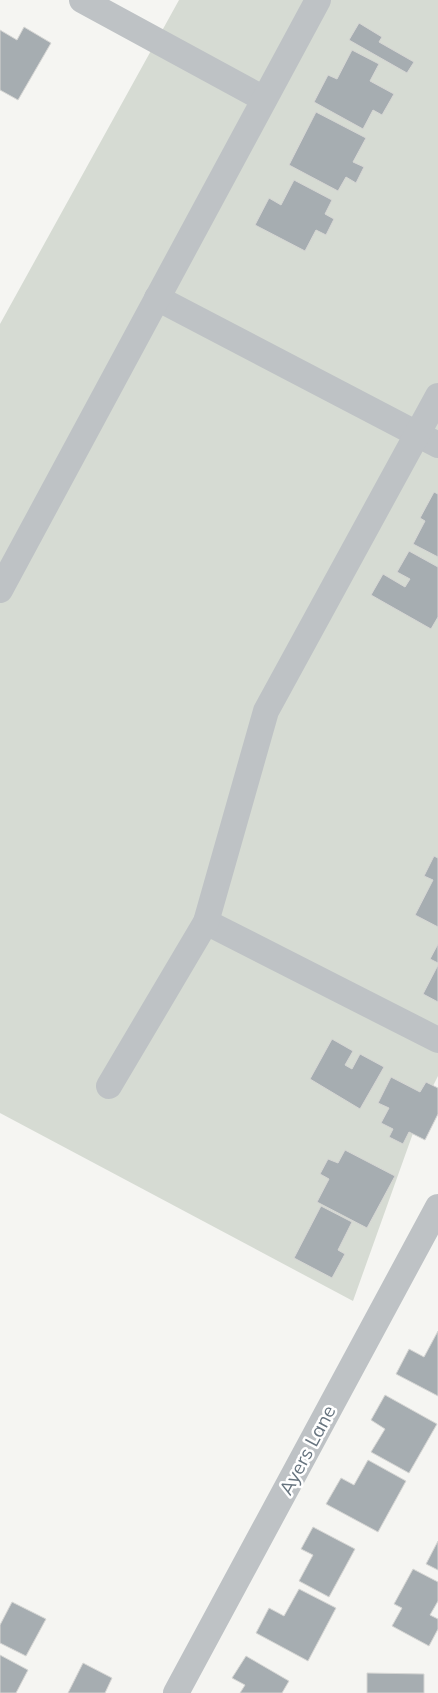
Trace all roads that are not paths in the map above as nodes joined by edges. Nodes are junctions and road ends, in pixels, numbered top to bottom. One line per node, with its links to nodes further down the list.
1 (82, 0): 3 (street)
2 (318, 0): 3 (street)
3 (264, 99): 4 (street)
4 (157, 298): 6 (street); 7 (street)
5 (438, 396): 6 (street)
6 (427, 440): 8 (street)
7 (0, 590)
8 (206, 922): 9 (street); 10 (street)
9 (438, 1040)
10 (109, 1086)
11 (438, 1207): 12 (street, Ayers Lane)
12 (176, 1693)

